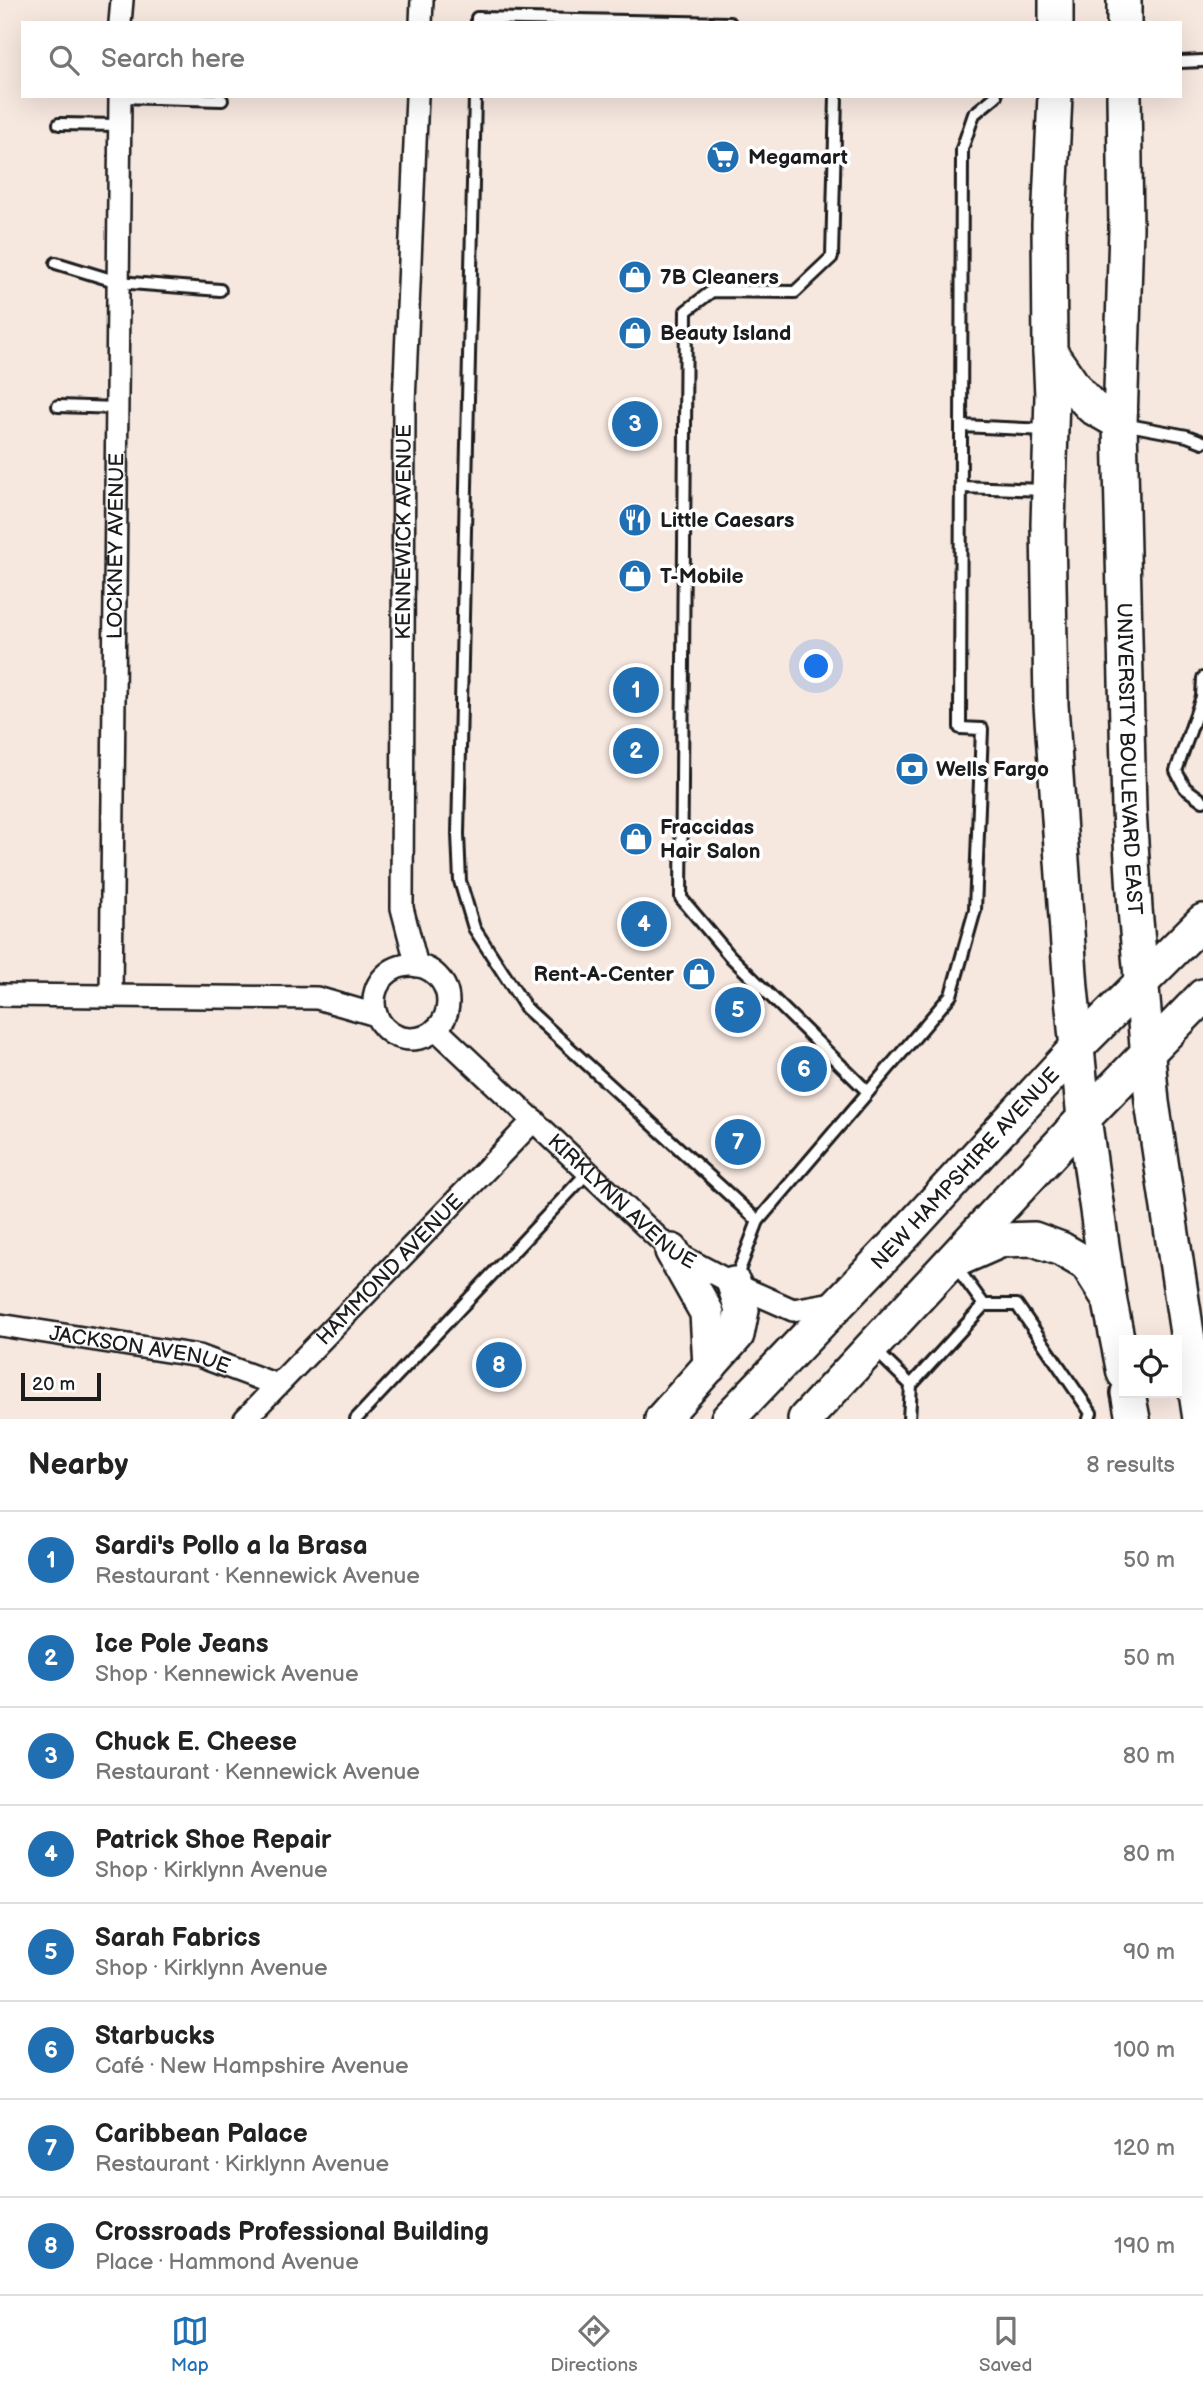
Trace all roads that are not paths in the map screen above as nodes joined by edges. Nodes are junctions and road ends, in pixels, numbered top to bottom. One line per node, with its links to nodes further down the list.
1 (122, 0): 5 (street)
2 (422, 0): 6 (street)
3 (1056, 0): 9 (main road)
4 (1124, 0): 10 (main road)
5 (120, 21)
6 (421, 21)
7 (477, 21): 8 (lane)
8 (629, 21)
9 (1056, 21)
10 (1124, 21)
11 (1203, 61): 12 (lane)
12 (1182, 62)
13 (120, 98): 23 (street, LOCKNEY AVENUE)
14 (154, 98): 21 (lane)
15 (417, 98): 39 (street, KENNEWICK AVENUE)
16 (475, 98): 52 (lane)
17 (836, 98): 48 (lane)
18 (994, 98): 31 (lane)
19 (1055, 98): 27 (main road)
20 (1124, 98): 30 (main road, UNIVERSITY BOULEVARD EAST)
21 (222, 100)
22 (59, 124): 23 (lane)
23 (120, 125): 25 (street, LOCKNEY AVENUE)
24 (57, 263): 25 (lane)
25 (118, 282): 26 (lane); 29 (street, LOCKNEY AVENUE)
26 (220, 290)
27 (1050, 352): 30 (main road); 32 (main road)
28 (58, 405): 29 (lane)
29 (117, 408): 42 (street, LOCKNEY AVENUE)
30 (1120, 423): 33 (lane); 40 (main road, UNIVERSITY BOULEVARD EAST)
31 (961, 426): 32 (lane); 34 (lane)
32 (1050, 430): 35 (main road)
33 (1203, 442)
34 (961, 487): 35 (lane); 48 (lane)
35 (1049, 491): 46 (main road)
36 (1203, 678): 37 (lane)
37 (1203, 801)
38 (1203, 921): 40 (main road, NEW HAMPSHIRE AVENUE)
39 (417, 966): 44 (street); 45 (street)
40 (1141, 984): 46 (main road, NEW HAMPSHIRE AVENUE); 47 (main road, UNIVERSITY BOULEVARD EAST)
41 (0, 995): 42 (street)
42 (111, 996): 44 (street)
43 (1203, 996): 47 (main road)
44 (376, 1015): 45 (street)
45 (436, 1029): 50 (street, KIRKLYNN AVENUE)
46 (1078, 1046): 49 (main road); 56 (main road, NEW HAMPSHIRE AVENUE)
47 (1147, 1054): 49 (main road); 74 (main road, UNIVERSITY BOULEVARD EAST)
48 (869, 1091): 52 (lane)
49 (1084, 1118): 54 (main road); 57 (main road)
50 (534, 1120): 51 (street, KIRKLYNN AVENUE); 63 (street, HAMMOND AVENUE)
51 (589, 1171): 53 (street, KIRKLYNN AVENUE); 68 (lane)
52 (758, 1221): 55 (lane)
53 (672, 1251): 55 (street, KIRKLYNN AVENUE); 62 (main road)
54 (952, 1261): 57 (main road); 58 (lane); 60 (main road)
55 (734, 1284): 56 (street, KIRKLYNN AVENUE); 62 (main road)
56 (840, 1302): 69 (main road, NEW HAMPSHIRE AVENUE)
57 (1110, 1302): 61 (main road)
58 (984, 1305): 64 (lane); 72 (lane)
59 (0, 1325): 63 (street, JACKSON AVENUE)
60 (872, 1347): 64 (lane); 70 (main road)
61 (1119, 1348)
62 (710, 1366): 66 (main road)
63 (277, 1385): 67 (street, HAMMOND AVENUE)
64 (911, 1385): 71 (lane)
65 (1129, 1398): 73 (main road)
66 (667, 1415)
67 (245, 1419)
68 (356, 1419)
69 (728, 1419)
70 (805, 1419)
71 (909, 1419)
72 (1089, 1419)
73 (1133, 1419)
74 (1200, 1419)

